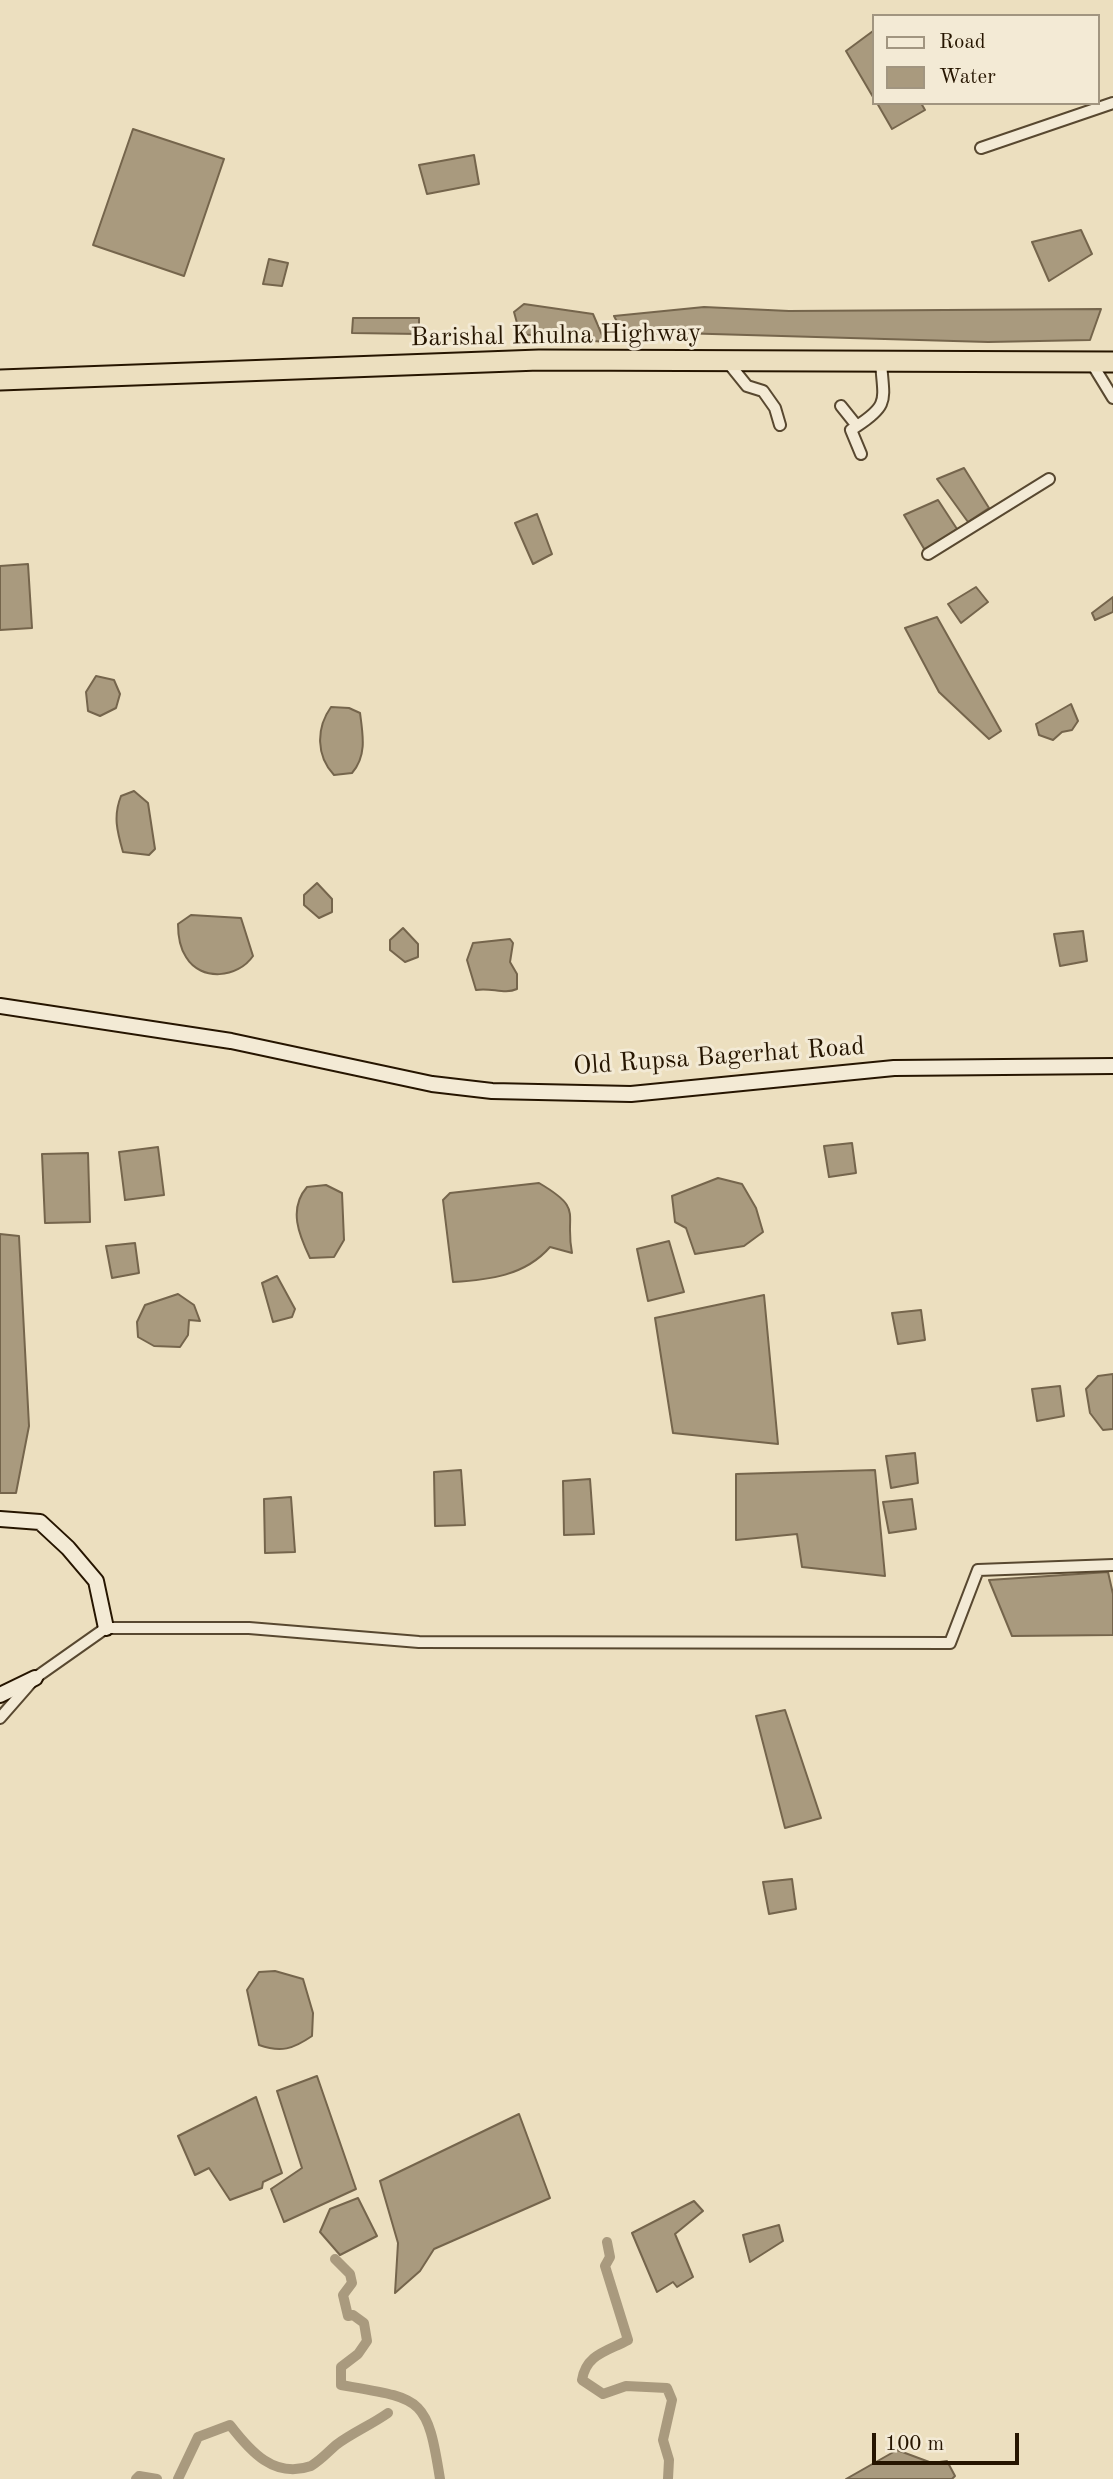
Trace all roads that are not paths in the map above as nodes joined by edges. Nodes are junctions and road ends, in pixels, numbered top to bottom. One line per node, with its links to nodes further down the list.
1 (1113, 103): 2 (street)
2 (981, 148)
3 (726, 360): 4 (highway, Barishal Khulna Highway); 7 (highway, Barishal Khulna Highway); 10 (street)
4 (881, 361): 5 (highway, Barishal Khulna Highway); 11 (street)
5 (1091, 362): 6 (highway, Barishal Khulna Highway); 8 (street)
6 (1113, 362)
7 (0, 380)
8 (1113, 398)
9 (841, 406): 11 (street)
10 (780, 425)
11 (857, 426): 12 (street)
12 (861, 454)
13 (1049, 480): 14 (street)
14 (928, 554)
15 (0, 1006): 16 (street, Old Rupsa Bagerhat Road)
16 (1113, 1066)
17 (0, 1519): 19 (street)
18 (1113, 1565): 19 (street)
19 (106, 1628): 20 (street)
20 (35, 1678): 21 (street); 22 (street)
21 (0, 1695)
22 (0, 1718)

